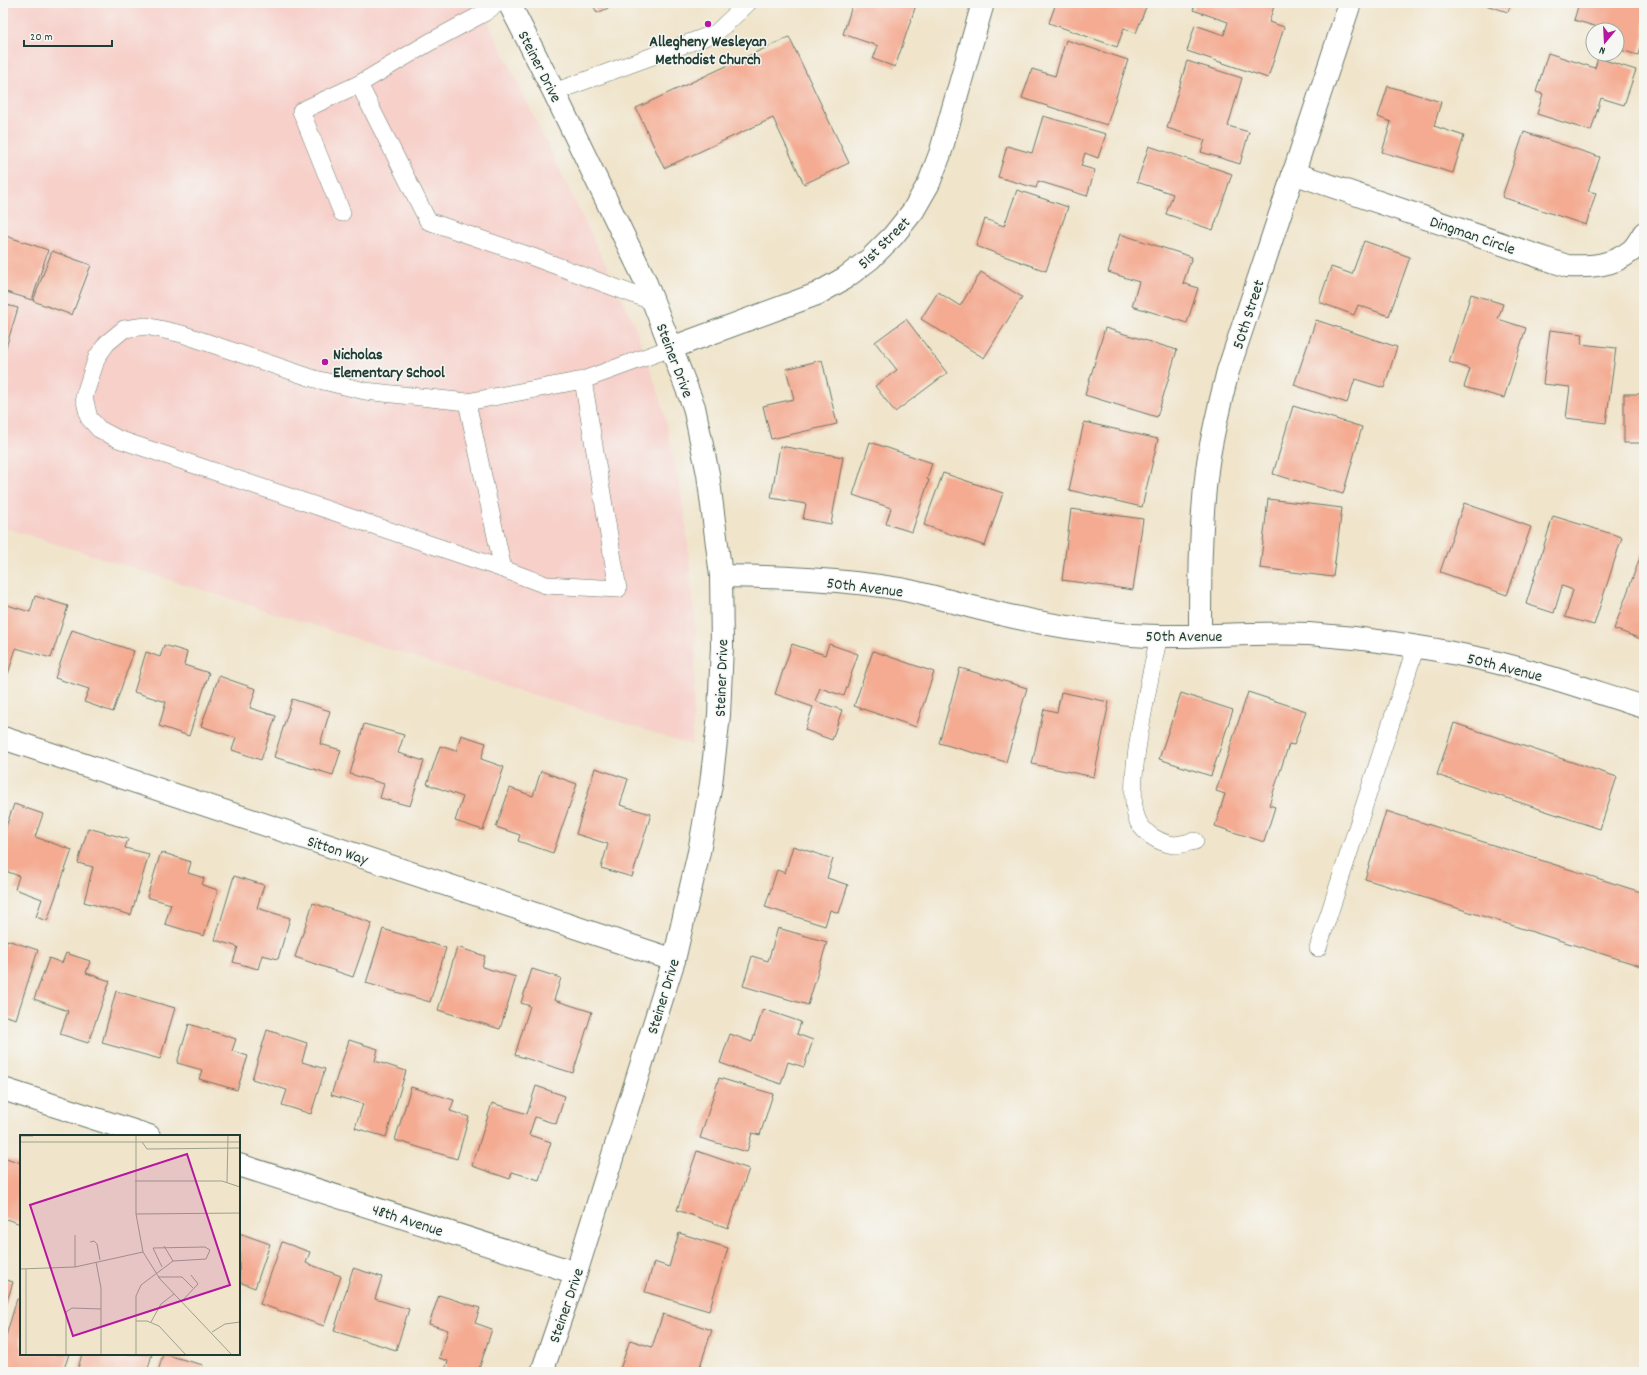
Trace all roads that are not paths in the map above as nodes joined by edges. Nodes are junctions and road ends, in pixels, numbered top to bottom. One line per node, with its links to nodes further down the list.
1 (498, 3): 6 (lane)
2 (509, 3): 7 (street, Steiner Drive)
3 (748, 3): 7 (lane)
4 (983, 3): 12 (street, 51st Street)
5 (1350, 3): 8 (street, 50th Street)
6 (359, 84): 9 (lane); 11 (lane)
7 (554, 92): 11 (street, Steiner Drive)
8 (1293, 174): 10 (street, Dingman Circle); 18 (street, 50th Street)
9 (342, 213)
10 (1644, 233)
11 (654, 302): 12 (street, Steiner Drive)
12 (671, 348): 13 (lane); 16 (street, Steiner Drive)
13 (583, 380): 14 (lane); 15 (lane)
14 (467, 402): 15 (lane); 15 (lane)
15 (503, 569)
16 (721, 576): 17 (street, 50th Avenue); 24 (street, Steiner Drive)
17 (1159, 635): 18 (street, 50th Avenue); 22 (lane)
18 (1200, 635): 19 (street, 50th Avenue)
19 (1416, 646): 20 (street, 50th Avenue); 23 (lane)
20 (1644, 707)
21 (3, 738): 24 (street, Sitton Way)
22 (1195, 841)
23 (1318, 948)
24 (674, 960): 28 (street, Steiner Drive)
25 (3, 1089): 26 (street)
26 (146, 1135)
27 (240, 1165): 28 (street, 48th Avenue)
28 (576, 1273): 29 (street, Steiner Drive)
29 (542, 1372)

